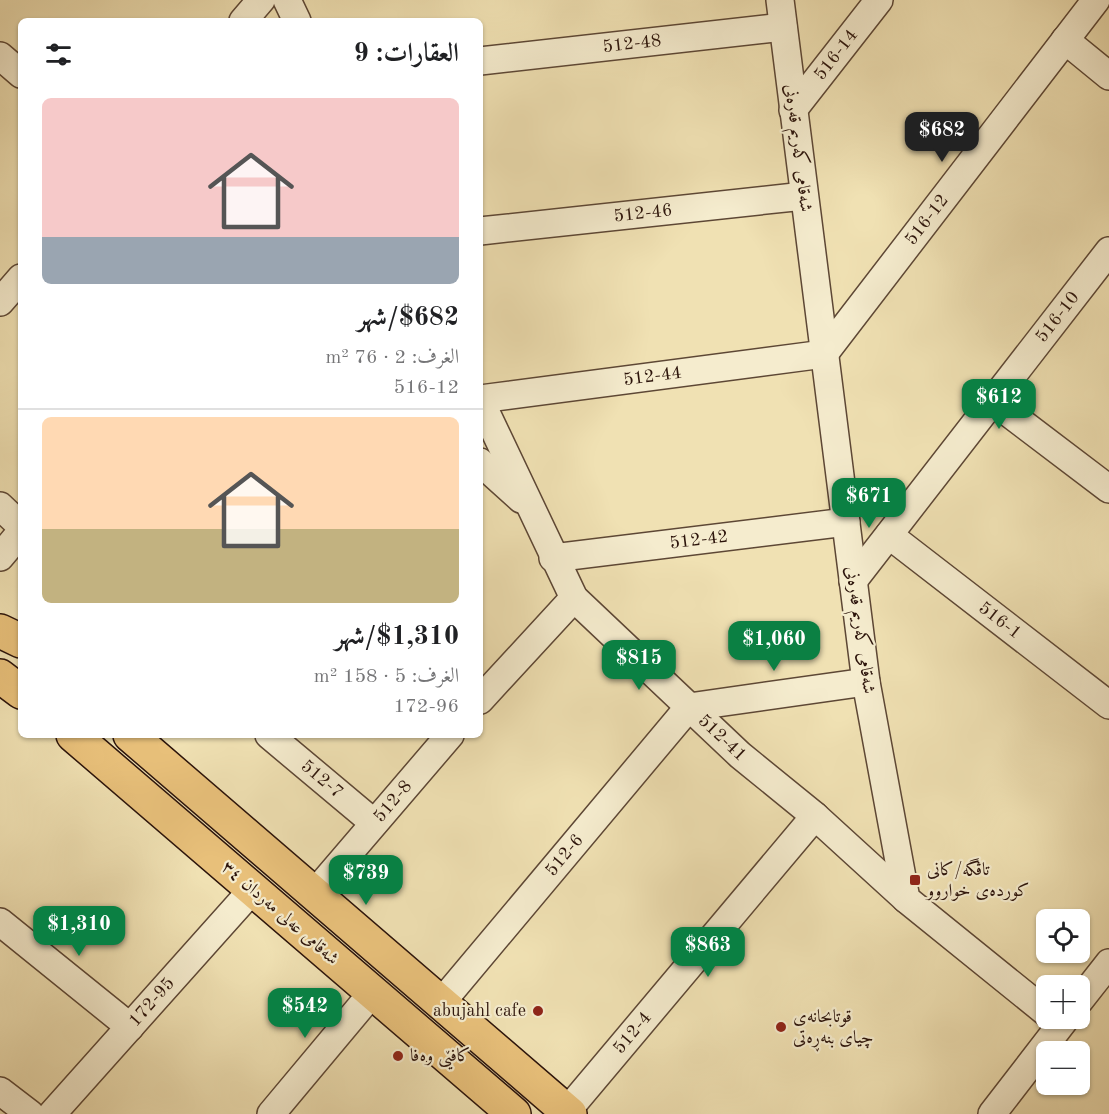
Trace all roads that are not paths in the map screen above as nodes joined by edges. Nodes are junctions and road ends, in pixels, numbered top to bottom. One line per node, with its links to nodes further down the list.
1 (261, 0): 6 (street)
2 (287, 0): 7 (street)
3 (780, 0): 8 (street, شەقامی کەریم قەرەنی)
4 (879, 0): 14 (street, 516-14)
5 (1096, 0): 9 (street, 516-12)
6 (246, 18)
7 (296, 18)
8 (783, 27): 11 (street, 512-48); 14 (street, شەقامی کەریم قەرەنی)
9 (1065, 40): 13 (street); 20 (street, 516-12)
10 (0, 56): 12 (street)
11 (483, 61)
12 (18, 71)
13 (1109, 76)
14 (794, 111): 15 (street, شەقامی کەریم قەرەنی)
15 (804, 196): 16 (street, 512-46); 20 (street, شەقامی کەریم قەرەنی)
16 (483, 231)
17 (1104, 268): 22 (street, 516-10)
18 (18, 281): 19 (street)
19 (0, 302)
20 (824, 354): 21 (street, 512-44); 28 (street, شەقامی کەریم قەرەنی)
21 (483, 400)
22 (993, 402): 25 (street); 30 (street, 516-10)
23 (483, 406): 27 (street, 512-41)
24 (483, 465): 27 (street)
25 (1109, 489)
26 (0, 506): 29 (street)
27 (531, 508): 33 (street, 512-41)
28 (846, 522): 33 (street, 512-42); 34 (street, شەقامی کەریم قەرەنی)
29 (18, 523)
30 (889, 535): 34 (street, 516-10); 42 (street, 516-1)
31 (18, 536): 32 (street)
32 (0, 557)
33 (553, 558): 35 (street, 512-41)
34 (853, 581): 39 (street, شەقامی کەریم قەرەنی)
35 (574, 598): 41 (street); 43 (street, 512-41)
36 (0, 630): 37 (main road)
37 (18, 639)
38 (0, 676): 40 (main road)
39 (866, 682): 43 (street); 52 (street, شەقامی کەریم قەرەنی)
40 (18, 690)
41 (483, 692)
42 (1109, 705)
43 (689, 707): 48 (street, 512-41); 58 (street, 512-6)
44 (76, 738): 50 (main road, شەقامی عەلی مەردان ٣٤)
45 (133, 738): 51 (main road, شەقامی عەلی مەردان ٣٤)
46 (273, 738): 49 (street, 512-7)
47 (447, 738): 49 (street, 512-8)
48 (815, 816): 52 (street, 512-41); 62 (street, 512-4)
49 (374, 824): 51 (street, 512-8)
50 (253, 890): 56 (main road, شەقامی عەلی مەردان ٣٤); 59 (street, 172-95)
51 (313, 895): 58 (main road, شەقامی عەلی مەردان ٣٤)
52 (906, 899): 57 (street)
53 (4, 934): 59 (street)
54 (1109, 963): 55 (street)
55 (1090, 987)
56 (373, 992): 65 (street); 66 (main road, شەقامی عەلی مەردان ٣٤)
57 (1036, 1002)
58 (440, 1004): 62 (main road, شەقامی عەلی مەردان ٣٤)
59 (130, 1027): 64 (street, 172-95)
60 (1050, 1029): 67 (street)
61 (0, 1091): 63 (street)
62 (568, 1113)
63 (30, 1114)
64 (52, 1114)
65 (271, 1114)
66 (514, 1114)
67 (992, 1114)

